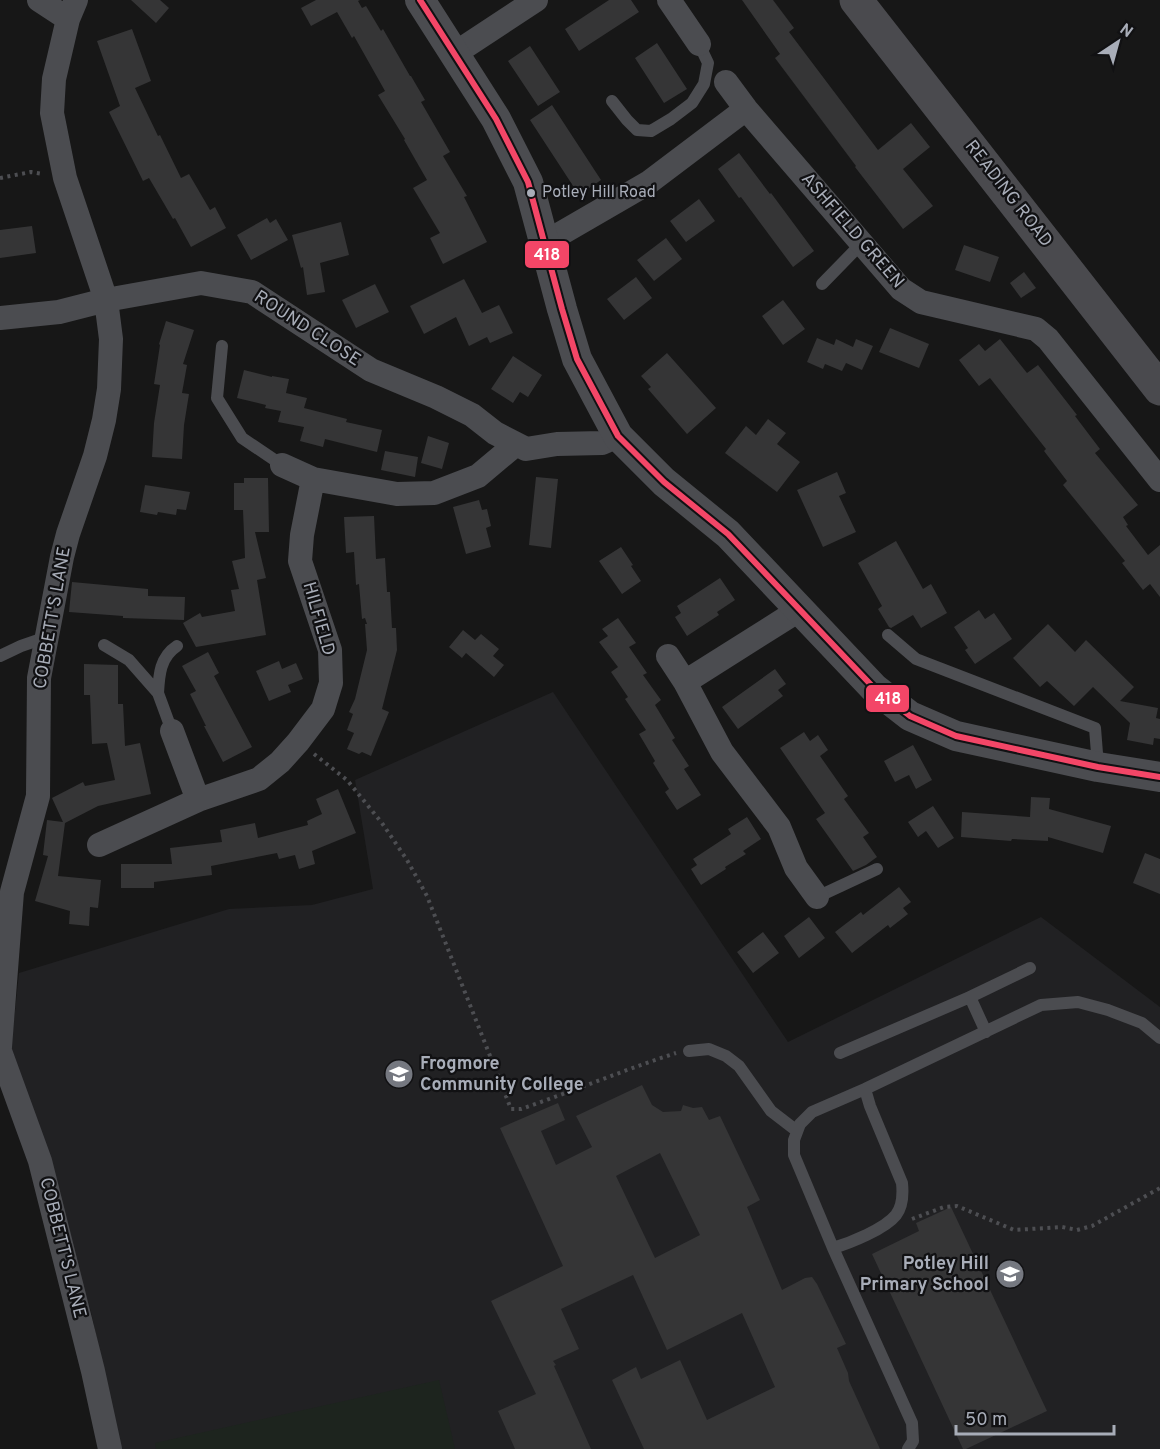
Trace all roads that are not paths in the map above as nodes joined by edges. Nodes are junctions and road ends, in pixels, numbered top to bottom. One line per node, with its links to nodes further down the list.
1 (39, 0): 6 (street)
2 (420, 0): 8 (street)
3 (536, 0): 8 (street)
4 (669, 0): 7 (street)
5 (856, 0): 18 (main road, READING ROAD)
6 (72, 10): 15 (street)
7 (699, 44): 10 (lane)
8 (454, 54): 12 (street)
9 (726, 82): 11 (street, ASHFIELD GREEN)
10 (612, 101)
11 (746, 109): 12 (street); 13 (street, ASHFIELD GREEN)
12 (543, 240): 19 (street)
13 (862, 243): 14 (lane); 23 (street, ASHFIELD GREEN)
14 (822, 284)
15 (106, 300): 16 (street, ROUND CLOSE); 20 (street, ROUND CLOSE); 26 (street, COBBETT'S LANE)
16 (0, 318)
17 (222, 346): 21 (lane)
18 (1160, 389)
19 (618, 436): 20 (street); 24 (street)
20 (515, 445): 22 (street)
21 (282, 465): 22 (street)
22 (314, 479): 36 (street, HILFIELD)
23 (1160, 480)
24 (799, 610): 31 (street); 34 (street)
25 (888, 635): 34 (lane)
26 (47, 637): 29 (lane); 44 (street, COBBETT'S LANE)
27 (104, 645): 32 (lane)
28 (177, 646): 32 (lane)
29 (0, 656)
30 (668, 656): 31 (street)
31 (685, 682): 39 (street)
32 (158, 693): 33 (lane)
33 (172, 731): 36 (street)
34 (1098, 767): 35 (street)
35 (1160, 777)
36 (198, 800): 37 (street, HILFIELD)
37 (99, 845)
38 (877, 869): 39 (lane)
39 (817, 897)
40 (1030, 968): 41 (lane)
41 (970, 997): 42 (lane); 46 (lane)
42 (986, 1032): 43 (lane); 47 (lane)
43 (1160, 1038)
44 (0, 1049): 50 (street, COBBETT'S LANE)
45 (688, 1051): 48 (lane)
46 (840, 1053)
47 (865, 1089): 48 (lane); 49 (lane)
48 (797, 1131): 49 (lane)
49 (833, 1248): 51 (lane)
50 (110, 1449)
51 (908, 1449)

